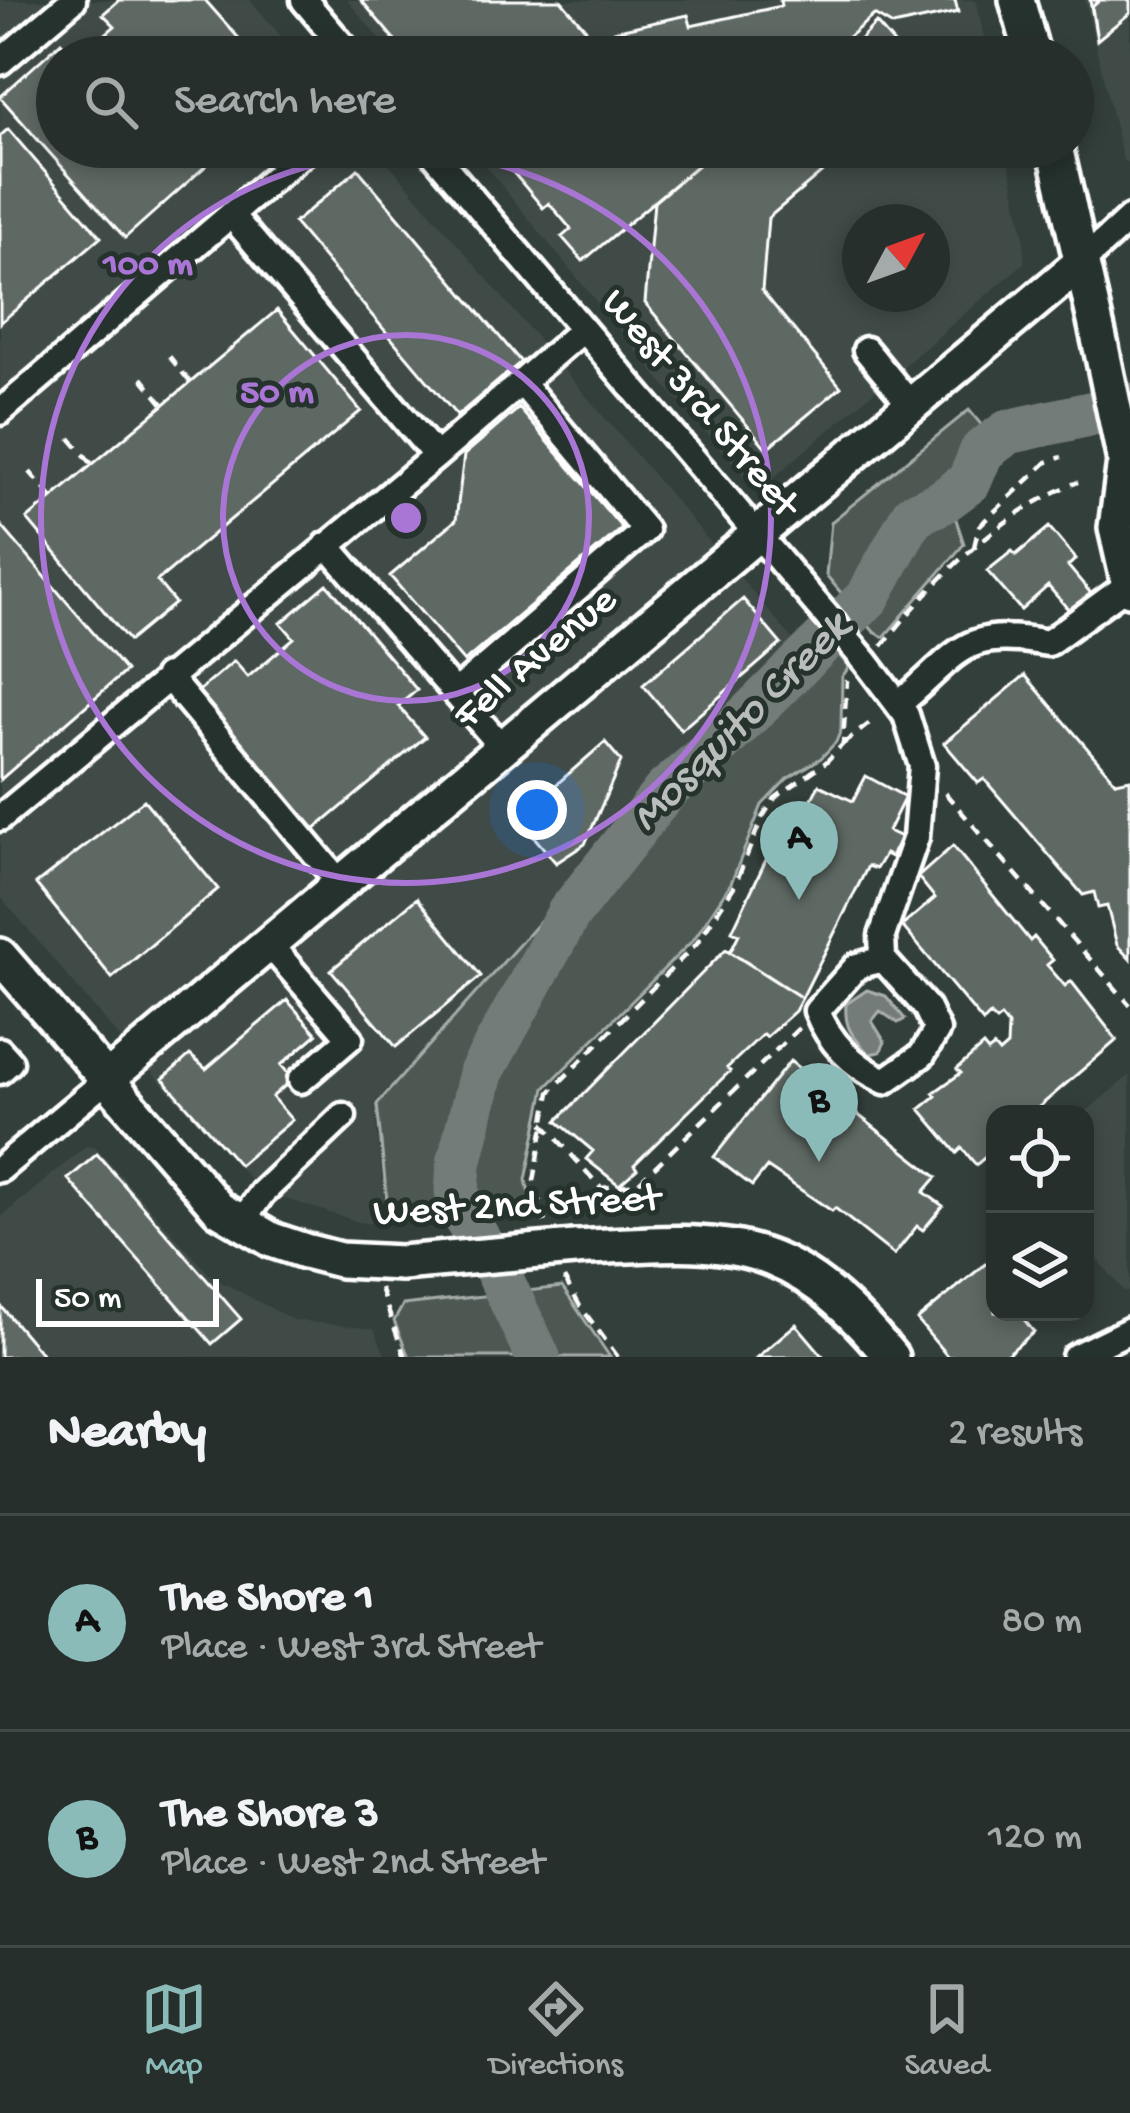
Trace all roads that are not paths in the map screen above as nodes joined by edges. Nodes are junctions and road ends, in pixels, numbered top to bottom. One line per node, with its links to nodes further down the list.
1 (73, 0): 6 (street)
2 (304, 0): 4 (street)
3 (1018, 2): 5 (main road)
4 (334, 36)
5 (1027, 36)
6 (0, 62)
7 (286, 168): 10 (street)
8 (446, 168): 13 (street, West 3rd Street)
9 (1060, 168): 12 (main road)
10 (231, 215): 17 (street); 18 (street)
11 (1130, 218): 12 (street, Fell Avenue)
12 (1082, 262): 16 (main road, Fell Avenue); 19 (main road, bridge)
13 (583, 329): 15 (street); 20 (street, West 3rd Street)
14 (866, 350): 16 (street)
15 (521, 382): 18 (street); 24 (street)
16 (912, 406): 20 (main road, Fell Avenue)
17 (0, 412)
18 (436, 456): 21 (street)
19 (1128, 468): 22 (main road)
20 (757, 535): 25 (street, West 3rd Street); 26 (main road, Fell Avenue)
21 (327, 545): 23 (street); 24 (street)
22 (1130, 587): 25 (street)
23 (167, 676): 27 (street); 28 (street)
24 (455, 694): 26 (street)
25 (903, 710): 31 (street)
26 (502, 747): 28 (main road, Fell Avenue)
27 (0, 818)
28 (340, 883): 29 (main road, Fell Avenue)
29 (269, 944): 34 (street); 35 (main road, Fell Avenue)
30 (0, 956): 35 (main road, West 2nd Street)
31 (883, 959): 31 (street)
32 (0, 1051): 33 (street)
33 (0, 1071)
34 (301, 1080)
35 (106, 1082): 37 (street, Fell Avenue); 38 (main road, West 2nd Street)
36 (343, 1116): 38 (street)
37 (0, 1169)
38 (241, 1223): 40 (main road, West 2nd Street, bridge)
39 (1130, 1330): 41 (street)
40 (891, 1357)
41 (1075, 1357)

